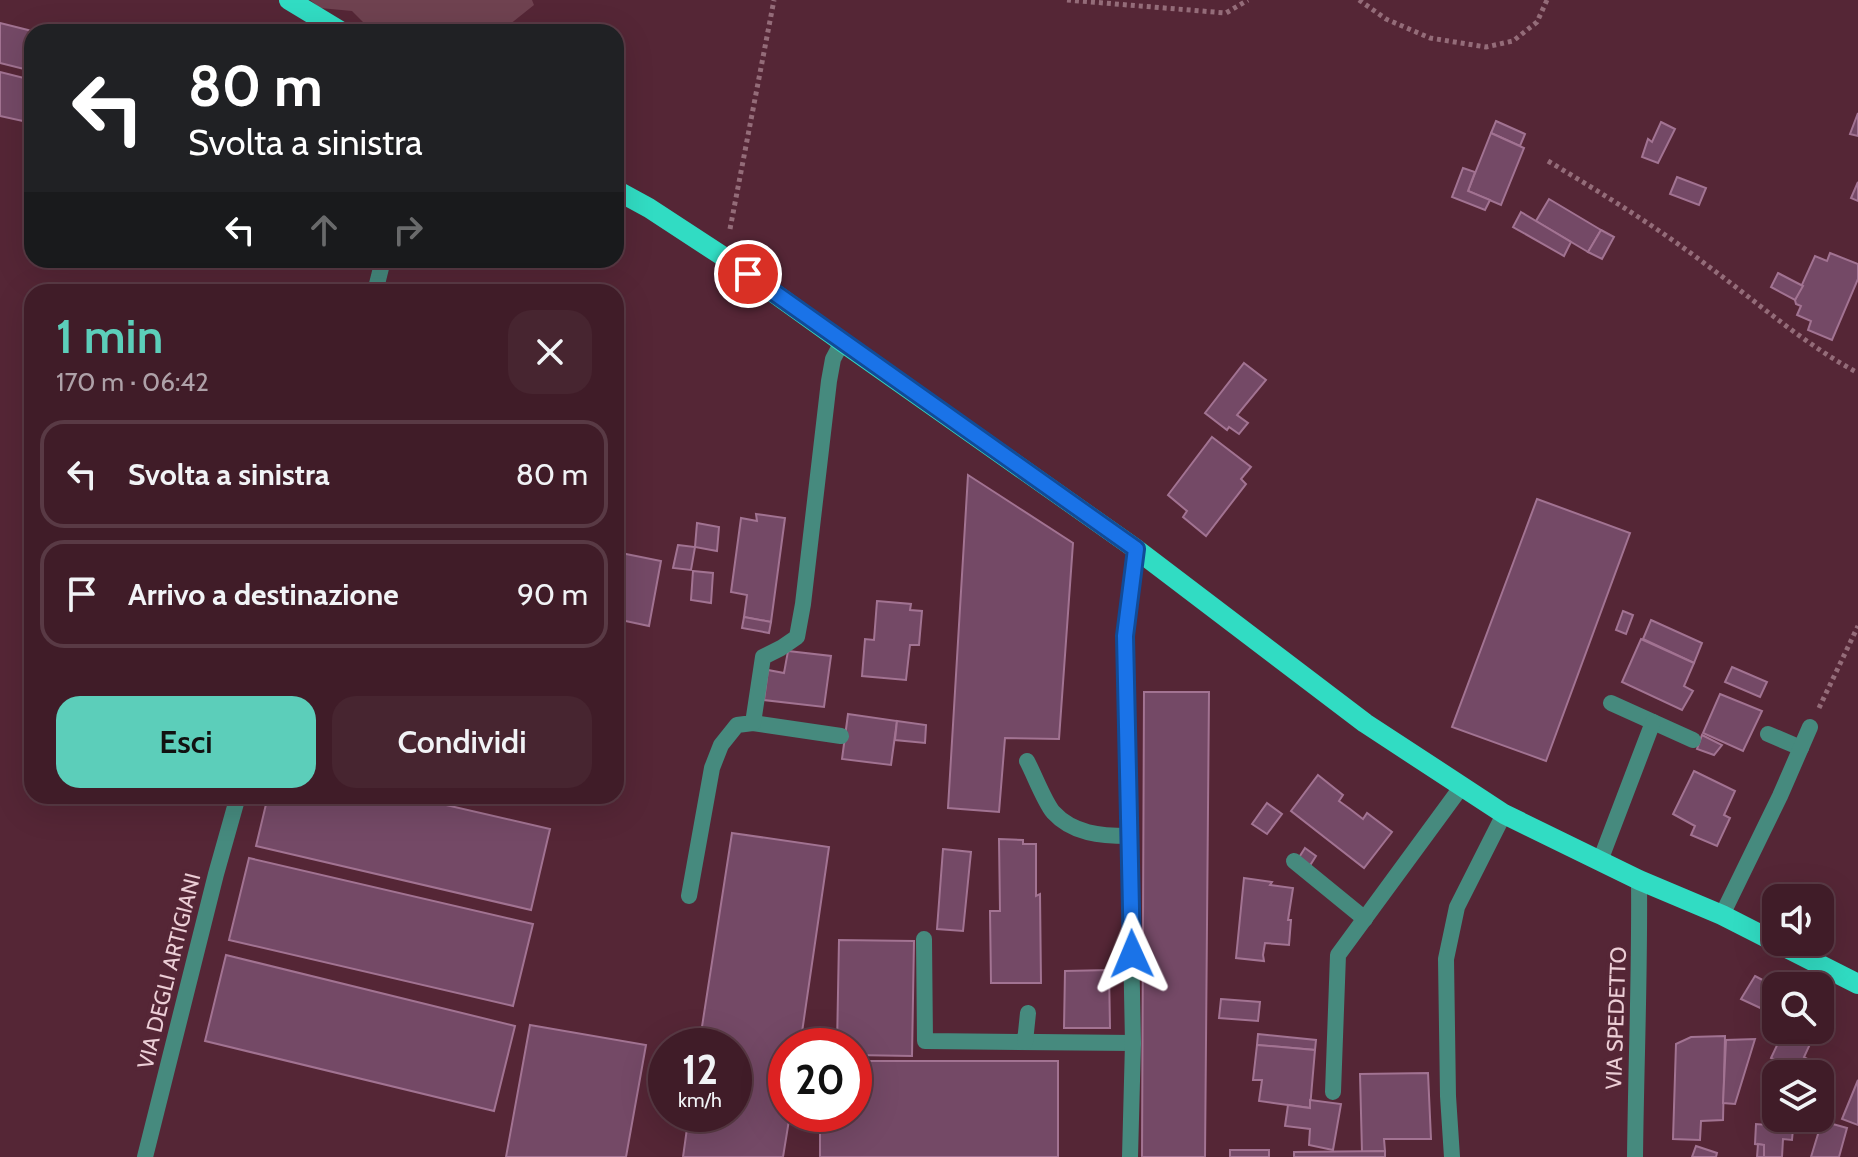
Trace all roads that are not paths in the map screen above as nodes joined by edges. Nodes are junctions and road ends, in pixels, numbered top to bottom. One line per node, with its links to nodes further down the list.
1 (289, 0): 2 (main road)
2 (329, 24)
3 (624, 194): 4 (main road)
4 (842, 342): 5 (main road); 8 (street)
5 (1136, 549): 15 (main road); 18 (street)
6 (1611, 703): 7 (street)
7 (1653, 722): 12 (street); 20 (street)
8 (753, 723): 11 (street); 22 (street)
9 (1810, 727): 13 (street)
10 (1768, 734): 13 (street)
11 (841, 736)
12 (1693, 740)
13 (1801, 748): 23 (street)
14 (1027, 761): 18 (street)
15 (1462, 786): 17 (main road); 24 (street)
16 (236, 804): 31 (street, VIA DEGLI ARTIGIANI)
17 (1504, 814): 20 (main road); 33 (street)
18 (1129, 836): 29 (street)
19 (1294, 861): 24 (street)
20 (1600, 861): 21 (main road)
21 (1639, 880): 23 (main road); 34 (street, VIA SPEDETTO)
22 (689, 896)
23 (1722, 915): 26 (main road)
24 (1365, 919): 30 (street)
25 (924, 939): 28 (street)
26 (1858, 984)
27 (1028, 1013): 28 (street)
28 (1025, 1042): 29 (street)
29 (1133, 1043): 32 (street)
30 (1333, 1092)
31 (145, 1157)
32 (1130, 1157)
33 (1452, 1157)
34 (1635, 1157)

